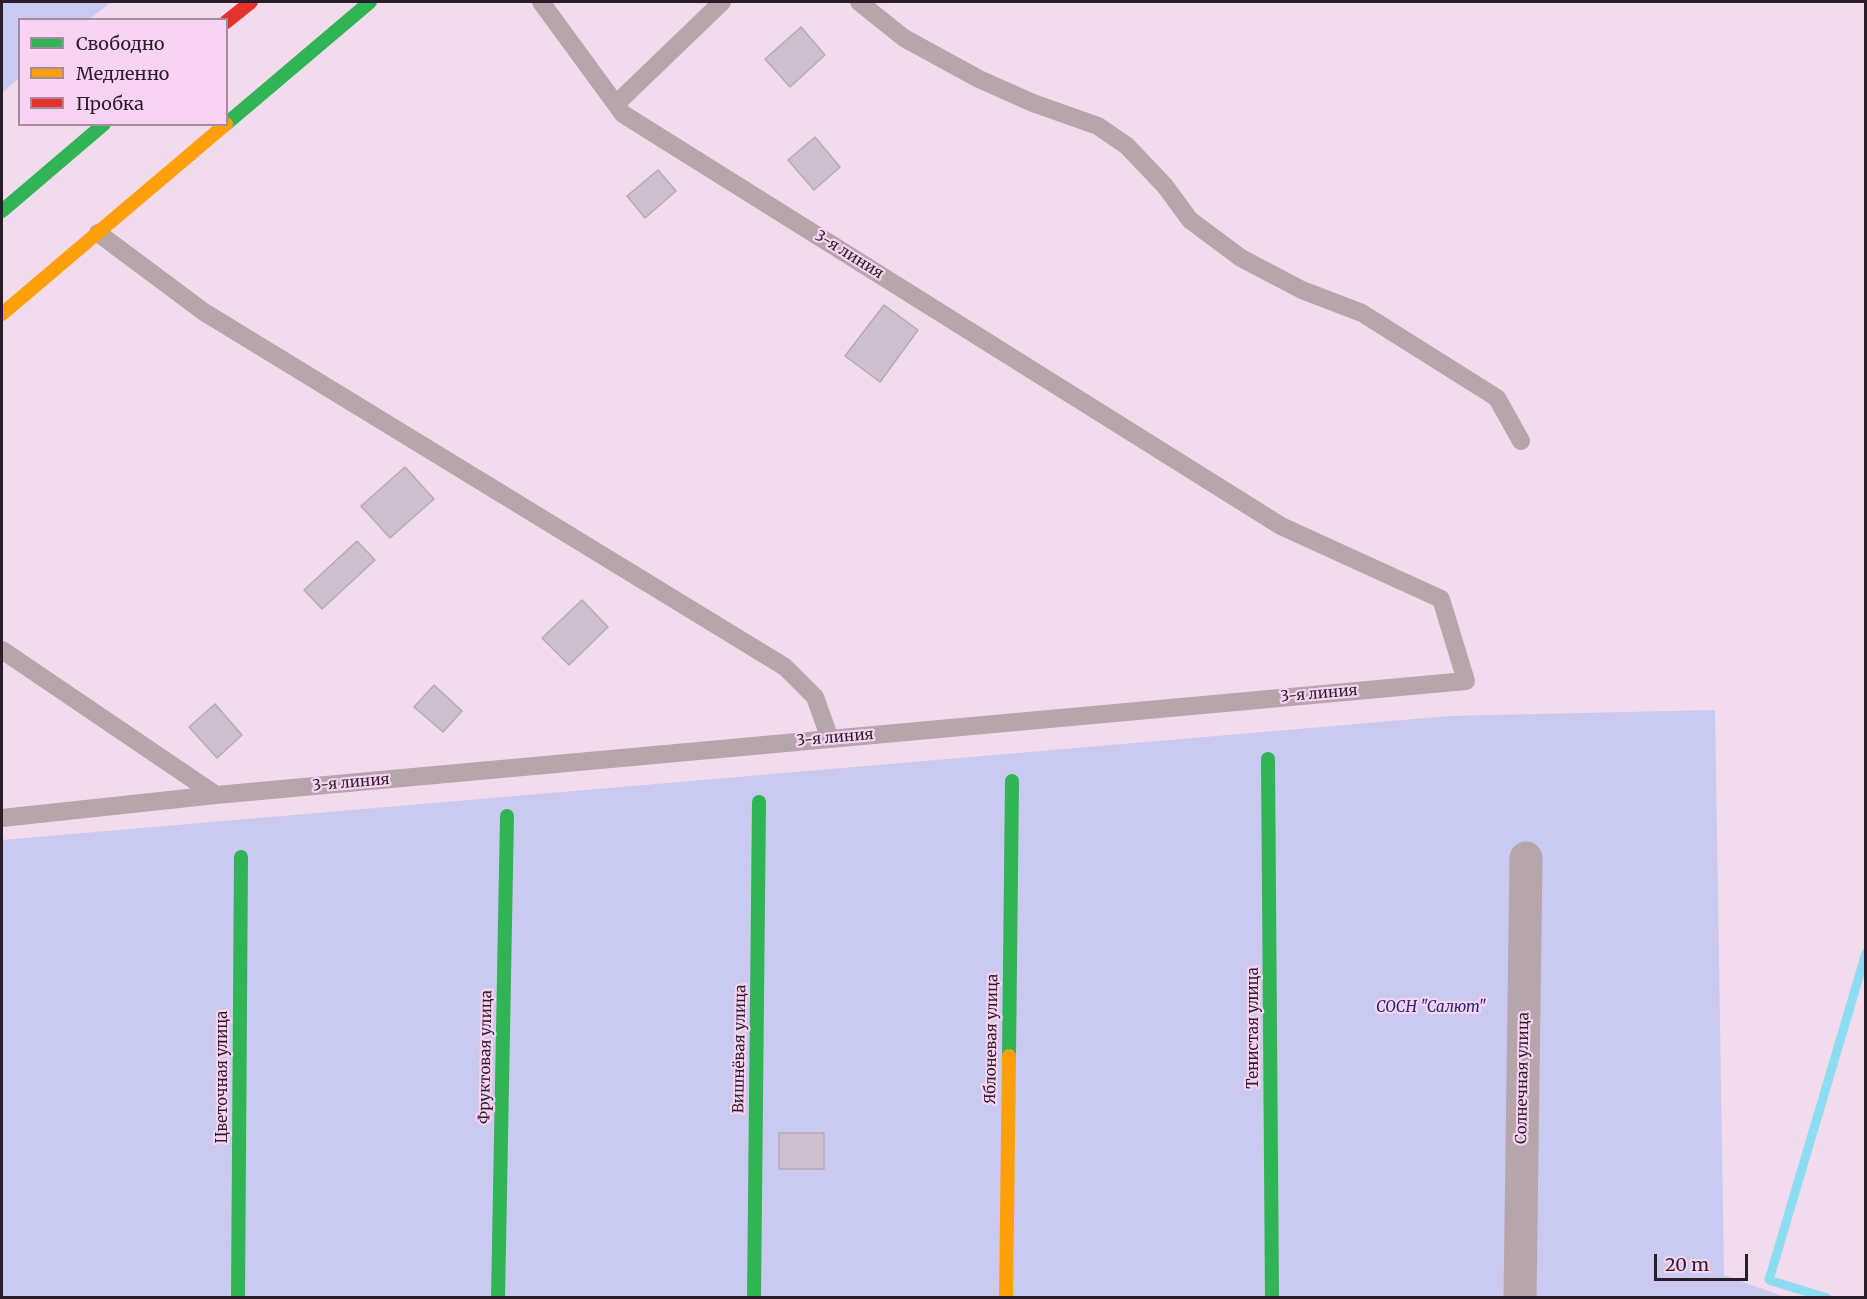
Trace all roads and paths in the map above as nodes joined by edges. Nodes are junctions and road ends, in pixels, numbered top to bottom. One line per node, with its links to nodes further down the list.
1 (251, 2): 6 (main road)
2 (370, 2): 8 (main road)
3 (541, 2): 7 (lane, 3-я линия)
4 (722, 2): 7 (lane)
5 (859, 2): 14 (lane)
6 (228, 20)
7 (616, 104): 16 (lane, 3-я линия)
8 (228, 122)
9 (102, 126): 11 (main road)
10 (224, 126): 12 (main road)
11 (2, 211)
12 (98, 233): 13 (main road); 16 (lane)
13 (2, 315)
14 (1521, 441)
15 (2, 650): 19 (lane)
16 (830, 739): 19 (lane, 3-я линия)
17 (1268, 759): 29 (main road, Тенистая улица)
18 (1012, 781): 28 (main road, Яблоневая улица)
19 (216, 795): 22 (lane, 3-я линия)
20 (759, 802): 27 (main road, Вишнёвая улица)
21 (507, 816): 26 (main road, Фруктовая улица)
22 (2, 818)
23 (242, 857): 25 (main road, Цветочная улица)
24 (1526, 858): 30 (street, Солнечная улица)
25 (238, 1298)
26 (498, 1298)
27 (753, 1298)
28 (1006, 1298)
29 (1272, 1298)
30 (1520, 1298)

